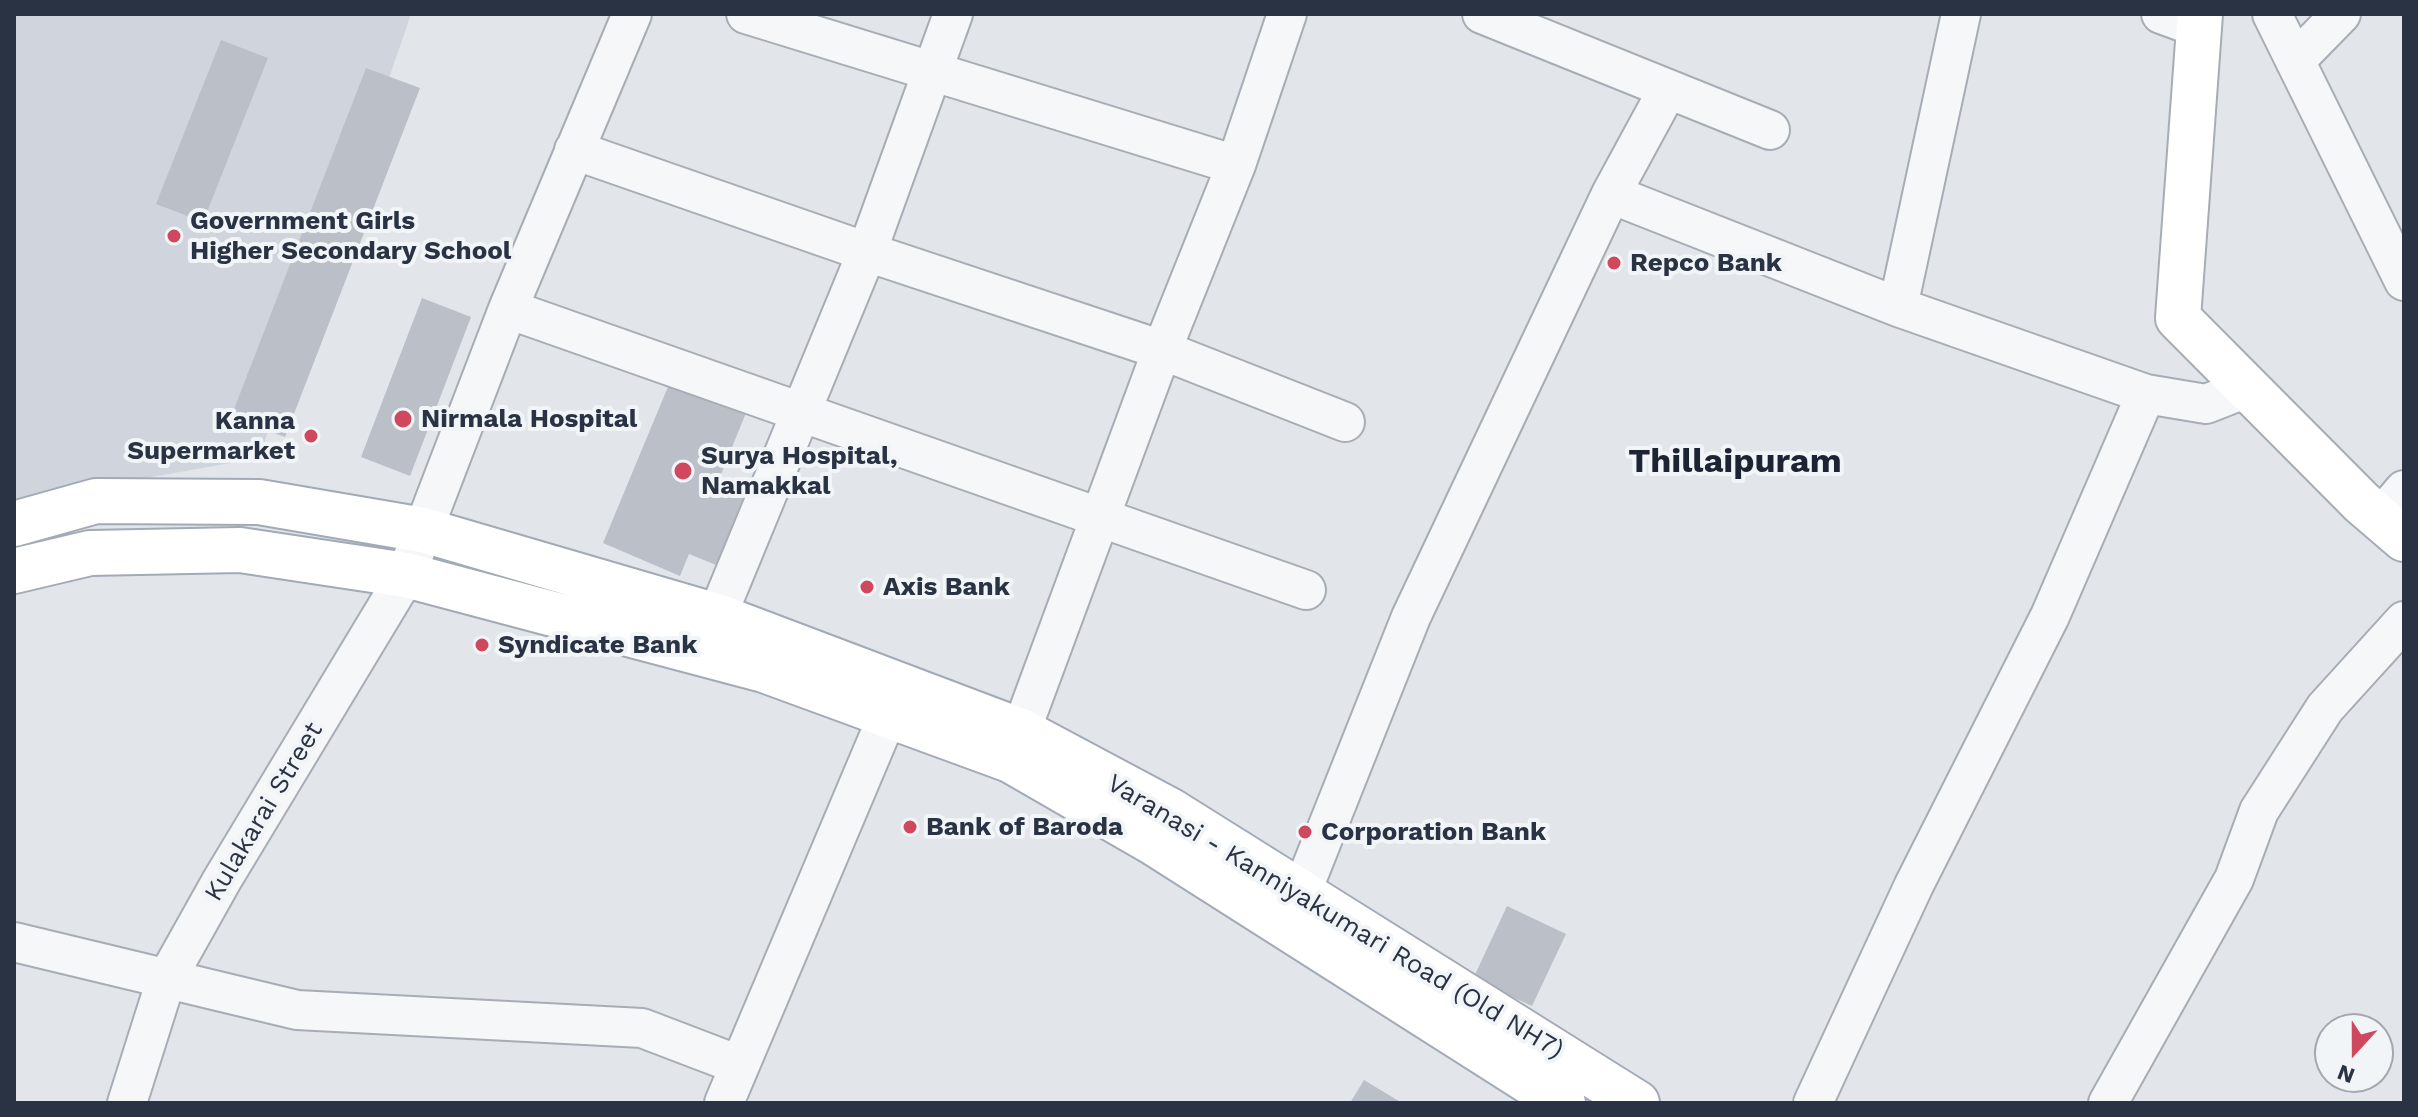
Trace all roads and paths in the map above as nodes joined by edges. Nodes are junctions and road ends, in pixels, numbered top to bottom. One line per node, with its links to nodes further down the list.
1 (632, 14): 14 (street, Kulakarai Street)
2 (746, 14): 11 (street)
3 (953, 14): 11 (street)
4 (1287, 14): 15 (street)
5 (1482, 14): 12 (street)
6 (1961, 14): 19 (street)
7 (2272, 14): 10 (street)
8 (2341, 14): 10 (street)
9 (2187, 19): 22 (main road)
10 (2295, 61): 18 (street)
11 (932, 73): 15 (street); 17 (street)
12 (1668, 89): 13 (street); 16 (street)
13 (1770, 130)
14 (574, 150): 17 (street); 20 (street, Kulakarai Street)
15 (1236, 165): 21 (street)
16 (1611, 194): 19 (street); 37 (street)
17 (867, 252): 21 (street); 24 (street)
18 (2404, 281)
19 (1898, 307): 23 (street)
20 (508, 309): 24 (street); 29 (street, Kulakarai Street)
21 (1162, 350): 25 (street); 27 (street)
22 (2247, 388): 23 (street); 26 (main road)
23 (2146, 394): 45 (street)
24 (802, 411): 27 (street); 33 (street)
25 (1345, 422)
26 (2396, 515)
27 (1100, 519): 32 (street); 36 (street)
28 (14, 524): 29 (main road, Varanasi - Kanniyakumari Road (Old NH7))
29 (423, 530): 31 (street, Kulakarai Street); 33 (main road, Varanasi - Kanniyakumari Road (Old NH7))
30 (14, 571): 31 (main road, Varanasi - Kanniyakumari Road (Old NH7))
31 (406, 575): 35 (main road, Varanasi - Kanniyakumari Road (Old NH7)); 39 (street, Kulakarai Street)
32 (1306, 590)
33 (717, 616): 36 (main road, Varanasi - Kanniyakumari Road (Old NH7))
34 (2404, 621): 46 (street)
35 (888, 715): 40 (street); 43 (main road, Varanasi - Kanniyakumari Road (Old NH7))
36 (1021, 731): 37 (main road, Varanasi - Kanniyakumari Road (Old NH7))
37 (1302, 891): 44 (main road, Varanasi - Kanniyakumari Road (Old NH7))
38 (14, 942): 39 (street)
39 (166, 980): 40 (street); 41 (street, Kulakarai Street)
40 (739, 1065): 42 (street)
41 (127, 1103)
42 (724, 1103)
43 (1563, 1103)
44 (1637, 1103)
45 (1813, 1103)
46 (2108, 1103)

